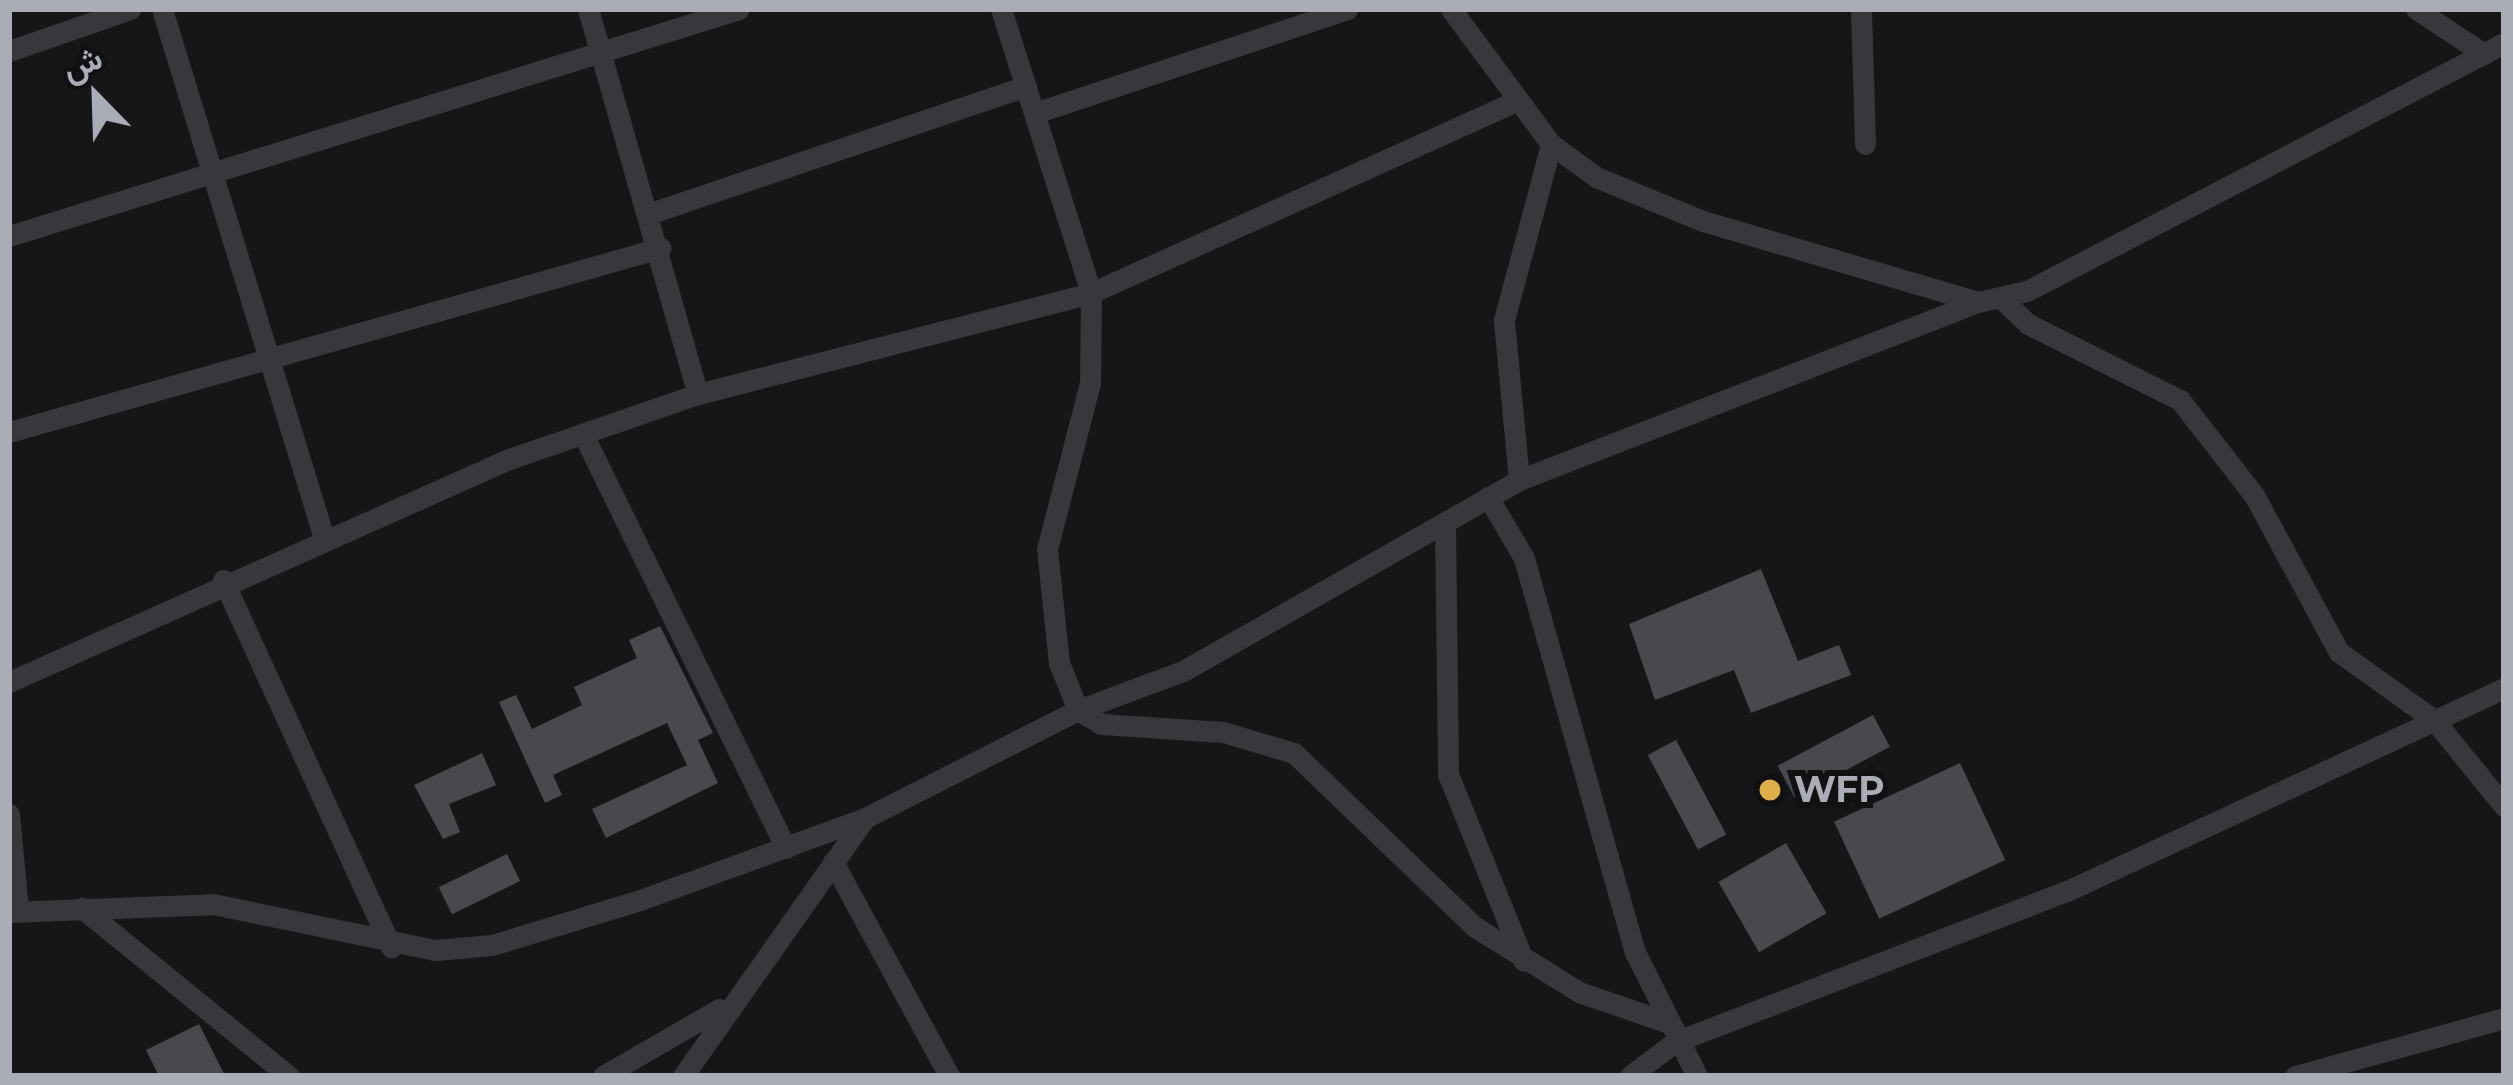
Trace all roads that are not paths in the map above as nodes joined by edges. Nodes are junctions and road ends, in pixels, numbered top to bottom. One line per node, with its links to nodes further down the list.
1 (130, 9): 11 (street)
2 (162, 9): 18 (street)
3 (588, 9): 12 (street)
4 (739, 9): 12 (street)
5 (1001, 9): 13 (street)
6 (1347, 9): 15 (street)
7 (1451, 9): 14 (street)
8 (1861, 9): 16 (street)
9 (2416, 9): 10 (street)
10 (2494, 48): 23 (street)
11 (9, 51)
12 (603, 54): 18 (street); 19 (street)
13 (1026, 86): 15 (street); 19 (street)
14 (1515, 102): 17 (street); 22 (street)
15 (1035, 113): 22 (street)
16 (1865, 144)
17 (1551, 145): 24 (street); 29 (street)
18 (218, 172): 20 (street); 25 (street)
19 (651, 214): 21 (street)
20 (9, 236)
21 (660, 248): 25 (street); 26 (street)
22 (1090, 293): 26 (street); 36 (street)
23 (2002, 299): 24 (street); 37 (street)
24 (1978, 302): 29 (street)
25 (274, 354): 27 (street); 32 (street)
26 (698, 394): 28 (street)
27 (9, 432)
28 (583, 434): 32 (street); 41 (street)
29 (1519, 480): 30 (street)
30 (1488, 496): 31 (street); 49 (street)
31 (1445, 523): 36 (street); 46 (street)
32 (323, 535): 33 (street)
33 (223, 580): 34 (street); 45 (street)
34 (9, 682)
35 (2504, 688): 37 (street)
36 (1078, 710): 40 (street); 46 (street)
37 (2434, 721): 38 (street); 50 (street)
38 (2504, 806)
39 (9, 814): 44 (street)
40 (865, 818): 41 (street); 42 (street)
41 (786, 848): 45 (street)
42 (833, 862): 47 (street); 54 (street)
43 (82, 908): 44 (street); 45 (street); 51 (street)
44 (14, 910)
45 (391, 947)
46 (1523, 960): 49 (street)
47 (724, 1006): 52 (street); 53 (street)
48 (2504, 1018): 57 (street)
49 (1663, 1021): 50 (street)
50 (1675, 1042): 55 (street); 56 (street)
51 (290, 1076)
52 (604, 1076)
53 (683, 1076)
54 (949, 1076)
55 (1630, 1076)
56 (1696, 1076)
57 (2295, 1076)

